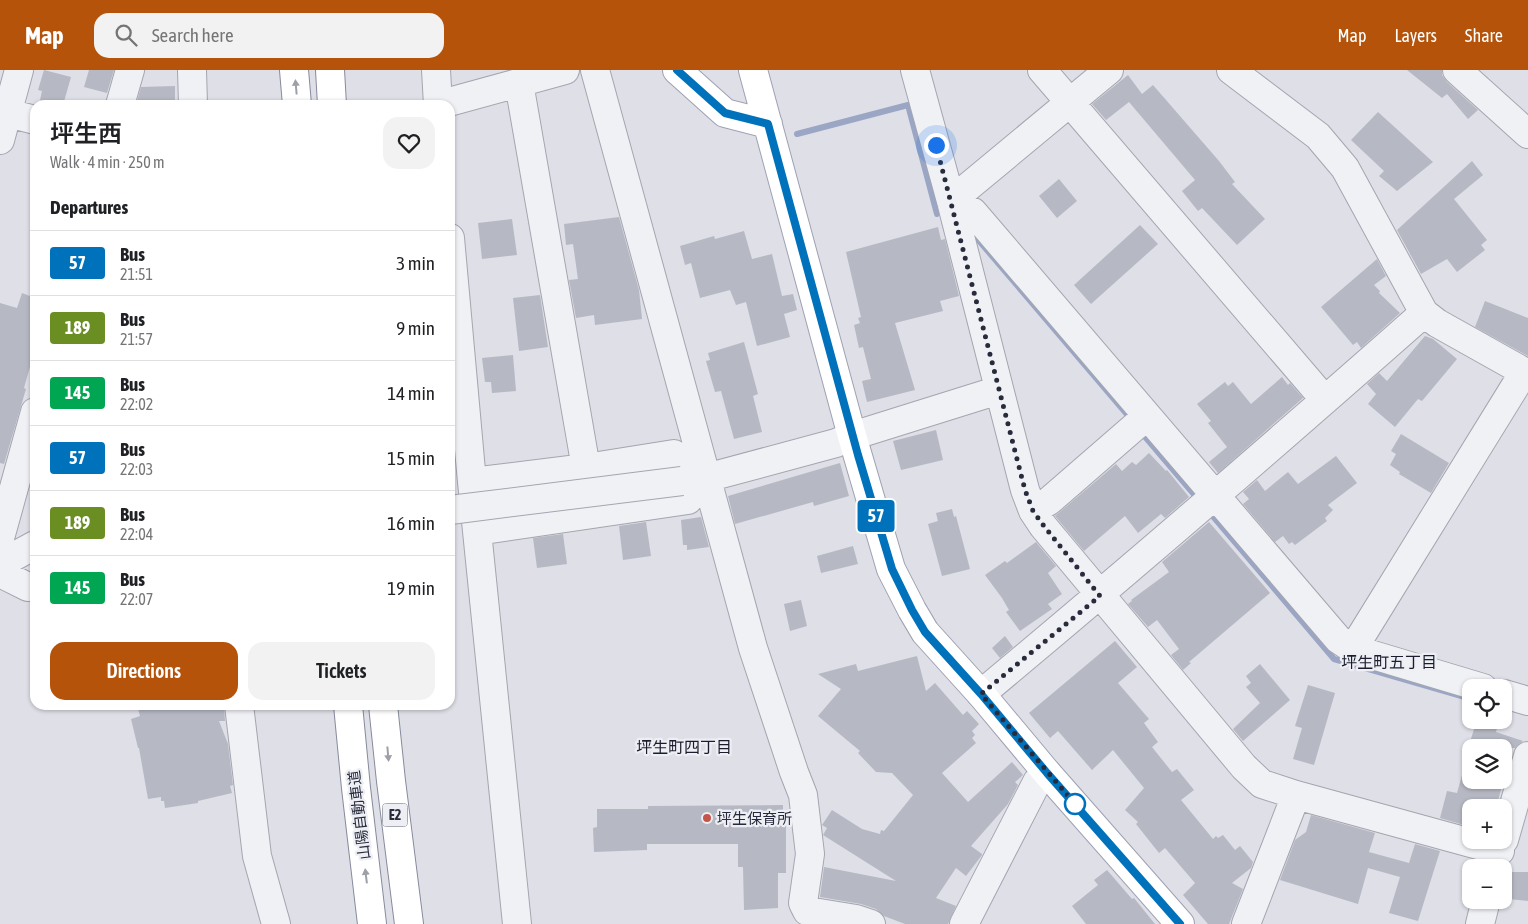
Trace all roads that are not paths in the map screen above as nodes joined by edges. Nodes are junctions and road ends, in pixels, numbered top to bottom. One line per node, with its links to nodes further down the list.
1 (20, 70): 24 (street)
2 (130, 70): 17 (street)
3 (192, 70): 18 (street)
4 (294, 70): 19 (main road, one-way to 4)
5 (330, 70): 20 (main road)
6 (436, 70): 21 (street)
7 (565, 70): 16 (street)
8 (595, 70): 39 (street)
9 (677, 70): 26 (main road)
10 (753, 70): 26 (main road)
11 (915, 70): 29 (street)
12 (1042, 70): 23 (street)
13 (1109, 70): 23 (street)
14 (1231, 70): 31 (street)
15 (1457, 70): 27 (street)
16 (519, 83): 22 (street); 38 (street)
17 (121, 100)
18 (193, 100)
19 (297, 100)
20 (332, 100)
21 (438, 100)
22 (455, 100)
23 (1069, 104): 29 (street); 34 (street)
24 (4, 112): 25 (street); 28 (street)
25 (30, 119)
26 (768, 124): 37 (main road)
27 (1528, 134)
28 (0, 140)
29 (951, 201): 33 (street); 35 (street)
30 (455, 293): 40 (street)
31 (1424, 313): 32 (street); 34 (street)
32 (1526, 373): 52 (street)
33 (999, 390): 37 (street); 43 (street)
34 (1325, 400): 41 (street)
35 (1147, 416): 41 (street); 43 (street)
36 (30, 430): 45 (street)
37 (852, 436): 39 (street); 54 (main road)
38 (586, 468): 39 (street); 40 (street)
39 (694, 480): 42 (street, bridge); 44 (street); 69 (street)
40 (472, 482): 44 (street)
41 (1215, 496): 51 (street); 52 (street)
42 (455, 509)
43 (1033, 511): 51 (street)
44 (477, 531): 68 (street)
45 (0, 538)
46 (30, 548): 48 (street)
47 (30, 563): 48 (street)
48 (0, 566)
49 (0, 573): 50 (street)
50 (30, 587)
51 (1100, 596): 54 (street); 62 (street)
52 (1353, 649): 53 (street)
53 (1462, 682)
54 (981, 694): 61 (main road)
55 (1512, 696): 56 (street)
56 (1528, 701)
57 (240, 710): 65 (street)
58 (348, 710): 66 (main road, 山陽自動車道 / E2, one-way to 58)
59 (384, 710): 67 (main road, E2, one-way to 67)
60 (1528, 756): 63 (street)
61 (1047, 773): 70 (street); 71 (main road)
62 (1296, 795): 63 (street); 72 (street)
63 (1501, 850)
64 (1484, 909): 73 (street)
65 (276, 924)
66 (372, 924)
67 (409, 924)
68 (516, 924)
69 (871, 924)
70 (964, 924)
71 (1180, 924)
72 (1246, 924)
73 (1480, 924)

